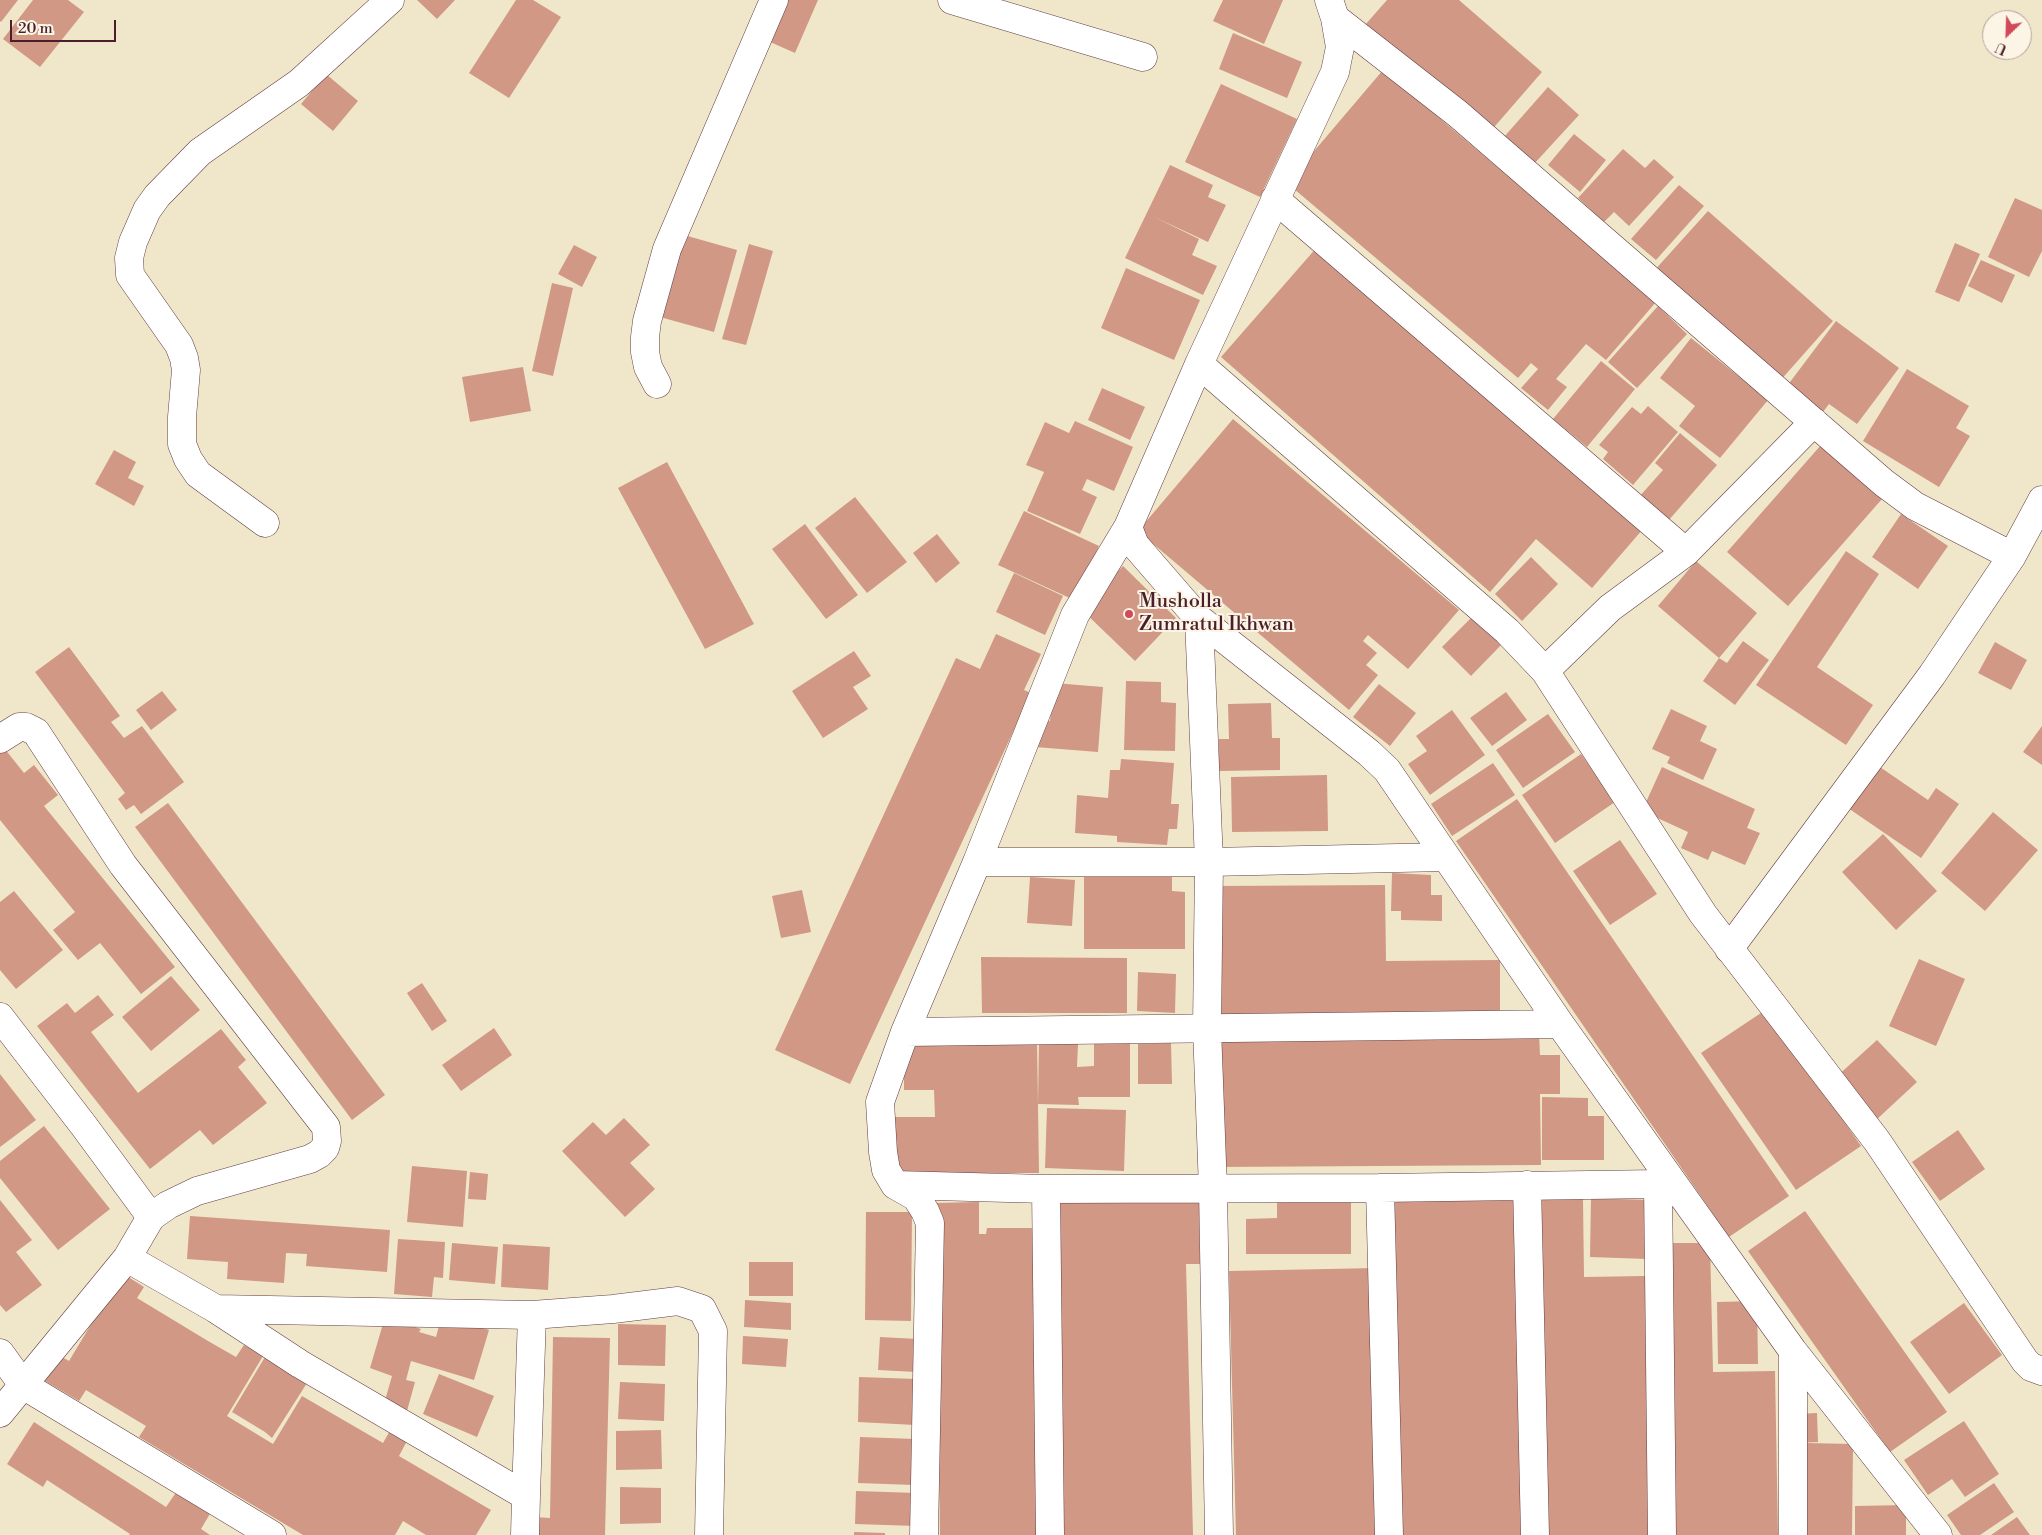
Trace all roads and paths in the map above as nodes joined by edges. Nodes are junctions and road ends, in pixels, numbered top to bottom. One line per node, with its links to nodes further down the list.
1 (390, 0): 11 (street)
2 (774, 0): 8 (street)
3 (952, 0): 5 (street)
4 (1332, 9): 6 (street); 9 (street)
5 (1143, 57)
6 (1275, 199): 7 (street); 13 (street)
7 (1199, 364): 12 (street); 16 (street)
8 (657, 384)
9 (1814, 422): 13 (street); 14 (street)
10 (2042, 500): 14 (street)
11 (265, 523)
12 (1128, 527): 15 (street); 19 (street)
13 (1686, 552): 16 (street)
14 (2012, 556): 21 (street)
15 (1199, 619): 18 (street); 20 (street)
16 (1545, 671): 21 (street)
17 (0, 739): 32 (street)
18 (1446, 857): 20 (street); 23 (street)
19 (977, 862): 20 (street); 25 (street)
20 (1209, 862): 24 (street)
21 (1730, 949): 38 (street)
22 (0, 1017): 32 (street)
23 (1560, 1024): 24 (street); 26 (street)
24 (1207, 1028): 25 (street); 31 (street)
25 (906, 1032): 27 (street)
26 (1663, 1181): 28 (street); 36 (street); 51 (street)
27 (895, 1185): 30 (street); 46 (street)
28 (1527, 1185): 29 (street); 50 (street)
29 (1380, 1188): 31 (street); 49 (street)
30 (1046, 1189): 31 (street); 47 (street)
31 (1214, 1189): 48 (street)
32 (151, 1217): 33 (street)
33 (126, 1258): 34 (street); 39 (street)
34 (216, 1309): 35 (street); 41 (street)
35 (532, 1315): 41 (street); 45 (street)
36 (1793, 1350): 42 (street); 52 (street)
37 (0, 1353): 39 (street)
38 (2042, 1370)
39 (23, 1385): 40 (street); 43 (street)
40 (0, 1413)
41 (526, 1496): 44 (street)
42 (1931, 1530)
43 (272, 1535)
44 (525, 1535)
45 (709, 1535)
46 (924, 1535)
47 (1050, 1535)
48 (1219, 1535)
49 (1389, 1535)
50 (1535, 1535)
51 (1662, 1535)
52 (1793, 1535)

